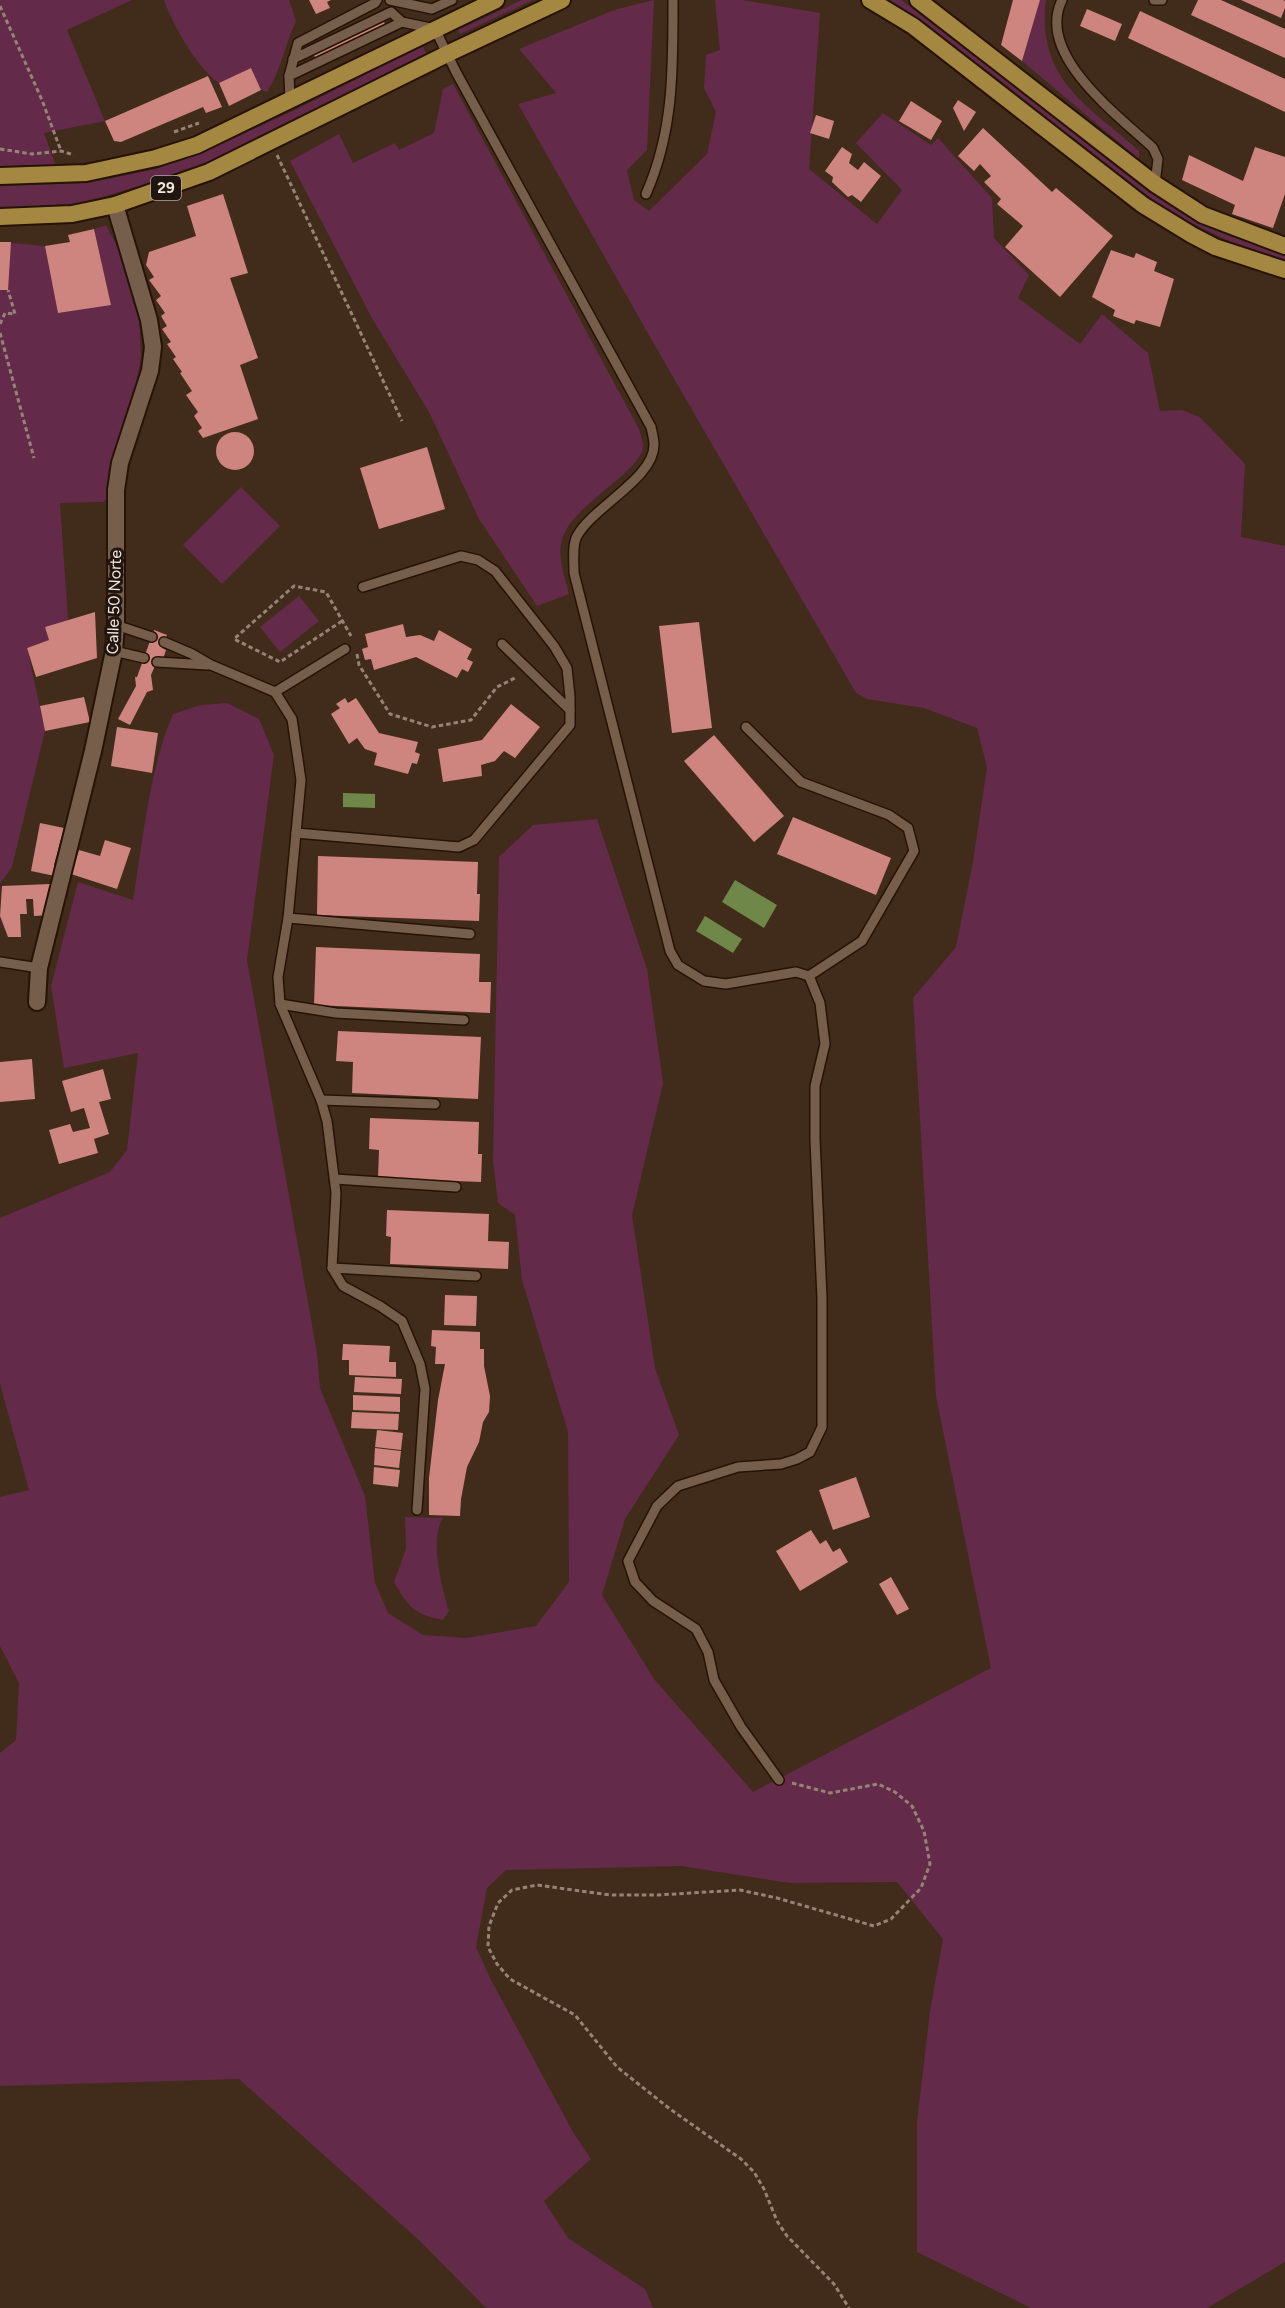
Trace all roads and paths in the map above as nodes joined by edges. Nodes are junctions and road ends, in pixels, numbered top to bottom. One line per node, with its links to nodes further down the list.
1 (377, 0): 16 (lane)
2 (390, 0): 3 (lane)
3 (452, 0)
4 (496, 0): 14 (main road)
5 (562, 0): 15 (main road)
6 (673, 0): 23 (lane)
7 (870, 0): 27 (main road)
8 (918, 0): 22 (main road)
9 (1062, 0): 22 (lane)
10 (1154, 0): 11 (lane)
11 (1162, 0)
12 (0, 6): 19 (path)
13 (402, 22): 14 (lane); 16 (lane); 17 (lane)
14 (435, 29): 15 (lane); 18 (main road, 29)
15 (447, 54): 24 (main road, 29); 51 (lane)
16 (293, 59): 17 (lane)
17 (289, 76): 18 (lane)
18 (290, 100): 21 (main road, 29)
19 (61, 151)
20 (282, 165): 31 (path)
21 (0, 176)
22 (1155, 184): 26 (main road)
23 (646, 194)
24 (115, 205): 25 (main road, 29); 34 (street, Calle 50 Norte)
25 (0, 218)
26 (1285, 246)
27 (1285, 270)
28 (8, 291): 29 (path)
29 (0, 324)
30 (0, 333): 32 (path)
31 (402, 421)
32 (34, 458)
33 (363, 587): 44 (lane)
34 (117, 625): 35 (lane); 39 (street, Calle 50 Norte)
35 (152, 637)
36 (164, 642): 42 (lane)
37 (502, 644): 44 (lane)
38 (345, 649): 43 (lane)
39 (114, 651): 40 (lane); 50 (street, Calle 50 Norte)
40 (144, 658)
41 (157, 662): 42 (lane)
42 (212, 665): 43 (lane)
43 (275, 692): 46 (lane)
44 (570, 710): 46 (lane)
45 (746, 727): 51 (lane)
46 (296, 833): 47 (lane)
47 (288, 918): 48 (lane); 53 (lane)
48 (470, 934)
49 (0, 962): 50 (lane)
50 (39, 968): 52 (street, Calle 50 Norte)
51 (809, 976): 62 (lane)
52 (36, 1002)
53 (280, 1004): 54 (lane); 55 (lane)
54 (464, 1020)
55 (321, 1100): 56 (lane); 57 (lane)
56 (435, 1104)
57 (335, 1179): 58 (lane); 59 (lane)
58 (456, 1187)
59 (332, 1268): 60 (lane); 61 (lane)
60 (476, 1276)
61 (417, 1510)
62 (779, 1780): 63 (path)
63 (849, 2308)

